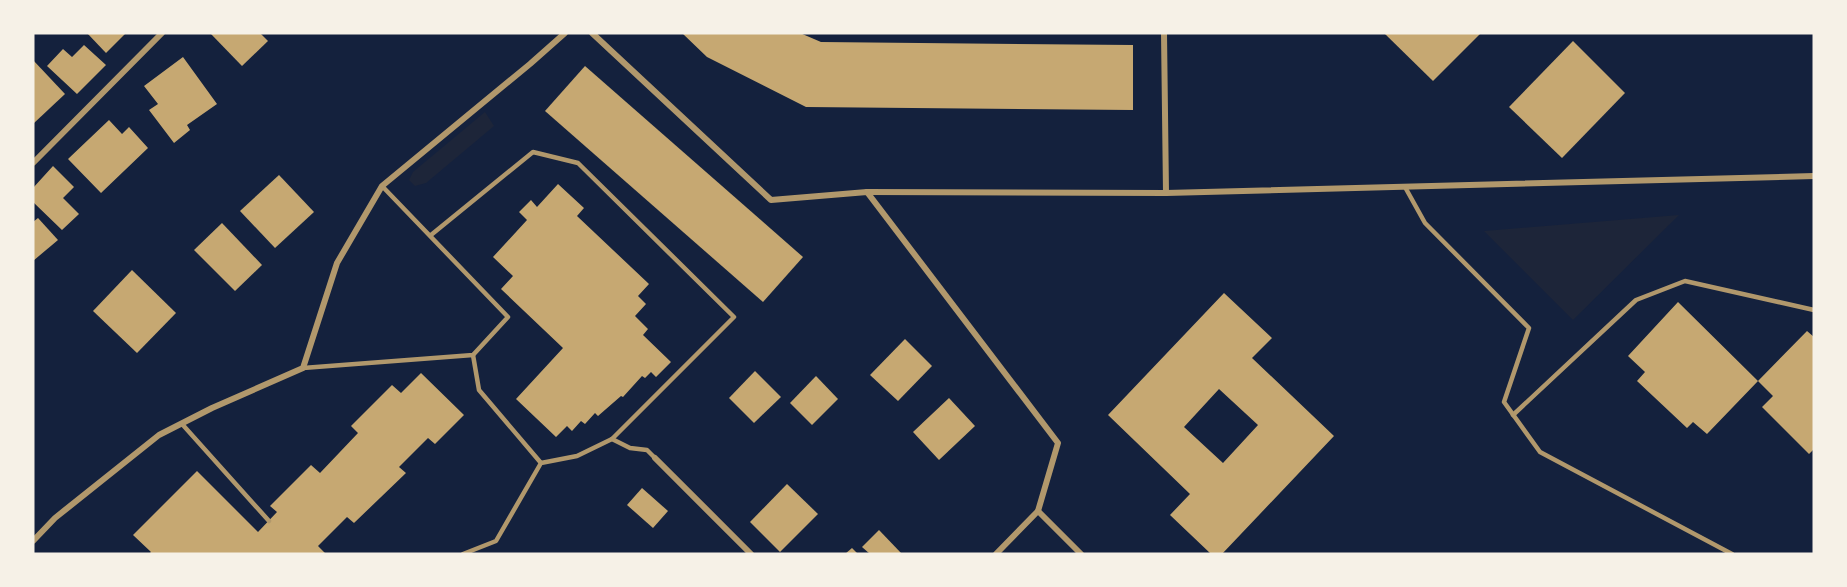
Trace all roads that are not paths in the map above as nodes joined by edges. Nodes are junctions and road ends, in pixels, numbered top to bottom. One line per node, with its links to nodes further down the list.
1 (162, 33): 5 (street)
2 (565, 33): 7 (street)
3 (592, 33): 9 (street)
4 (1164, 33): 10 (street)
5 (33, 163)
6 (1814, 176): 8 (street)
7 (382, 186): 11 (lane); 14 (street)
8 (1405, 187): 10 (street); 15 (lane)
9 (867, 192): 10 (street); 20 (street)
10 (1166, 193)
11 (431, 235): 13 (lane); 17 (lane)
12 (1814, 310): 15 (lane)
13 (473, 355): 14 (lane); 19 (lane)
14 (303, 368): 16 (street)
15 (1513, 415): 27 (lane)
16 (182, 424): 21 (lane); 22 (street)
17 (612, 439): 18 (lane); 19 (lane)
18 (655, 458): 24 (street)
19 (541, 463): 23 (lane)
20 (1038, 511): 25 (street); 26 (street)
21 (269, 521)
22 (33, 541)
23 (463, 554)
24 (751, 554)
25 (996, 554)
26 (1081, 554)
27 (1732, 554)

